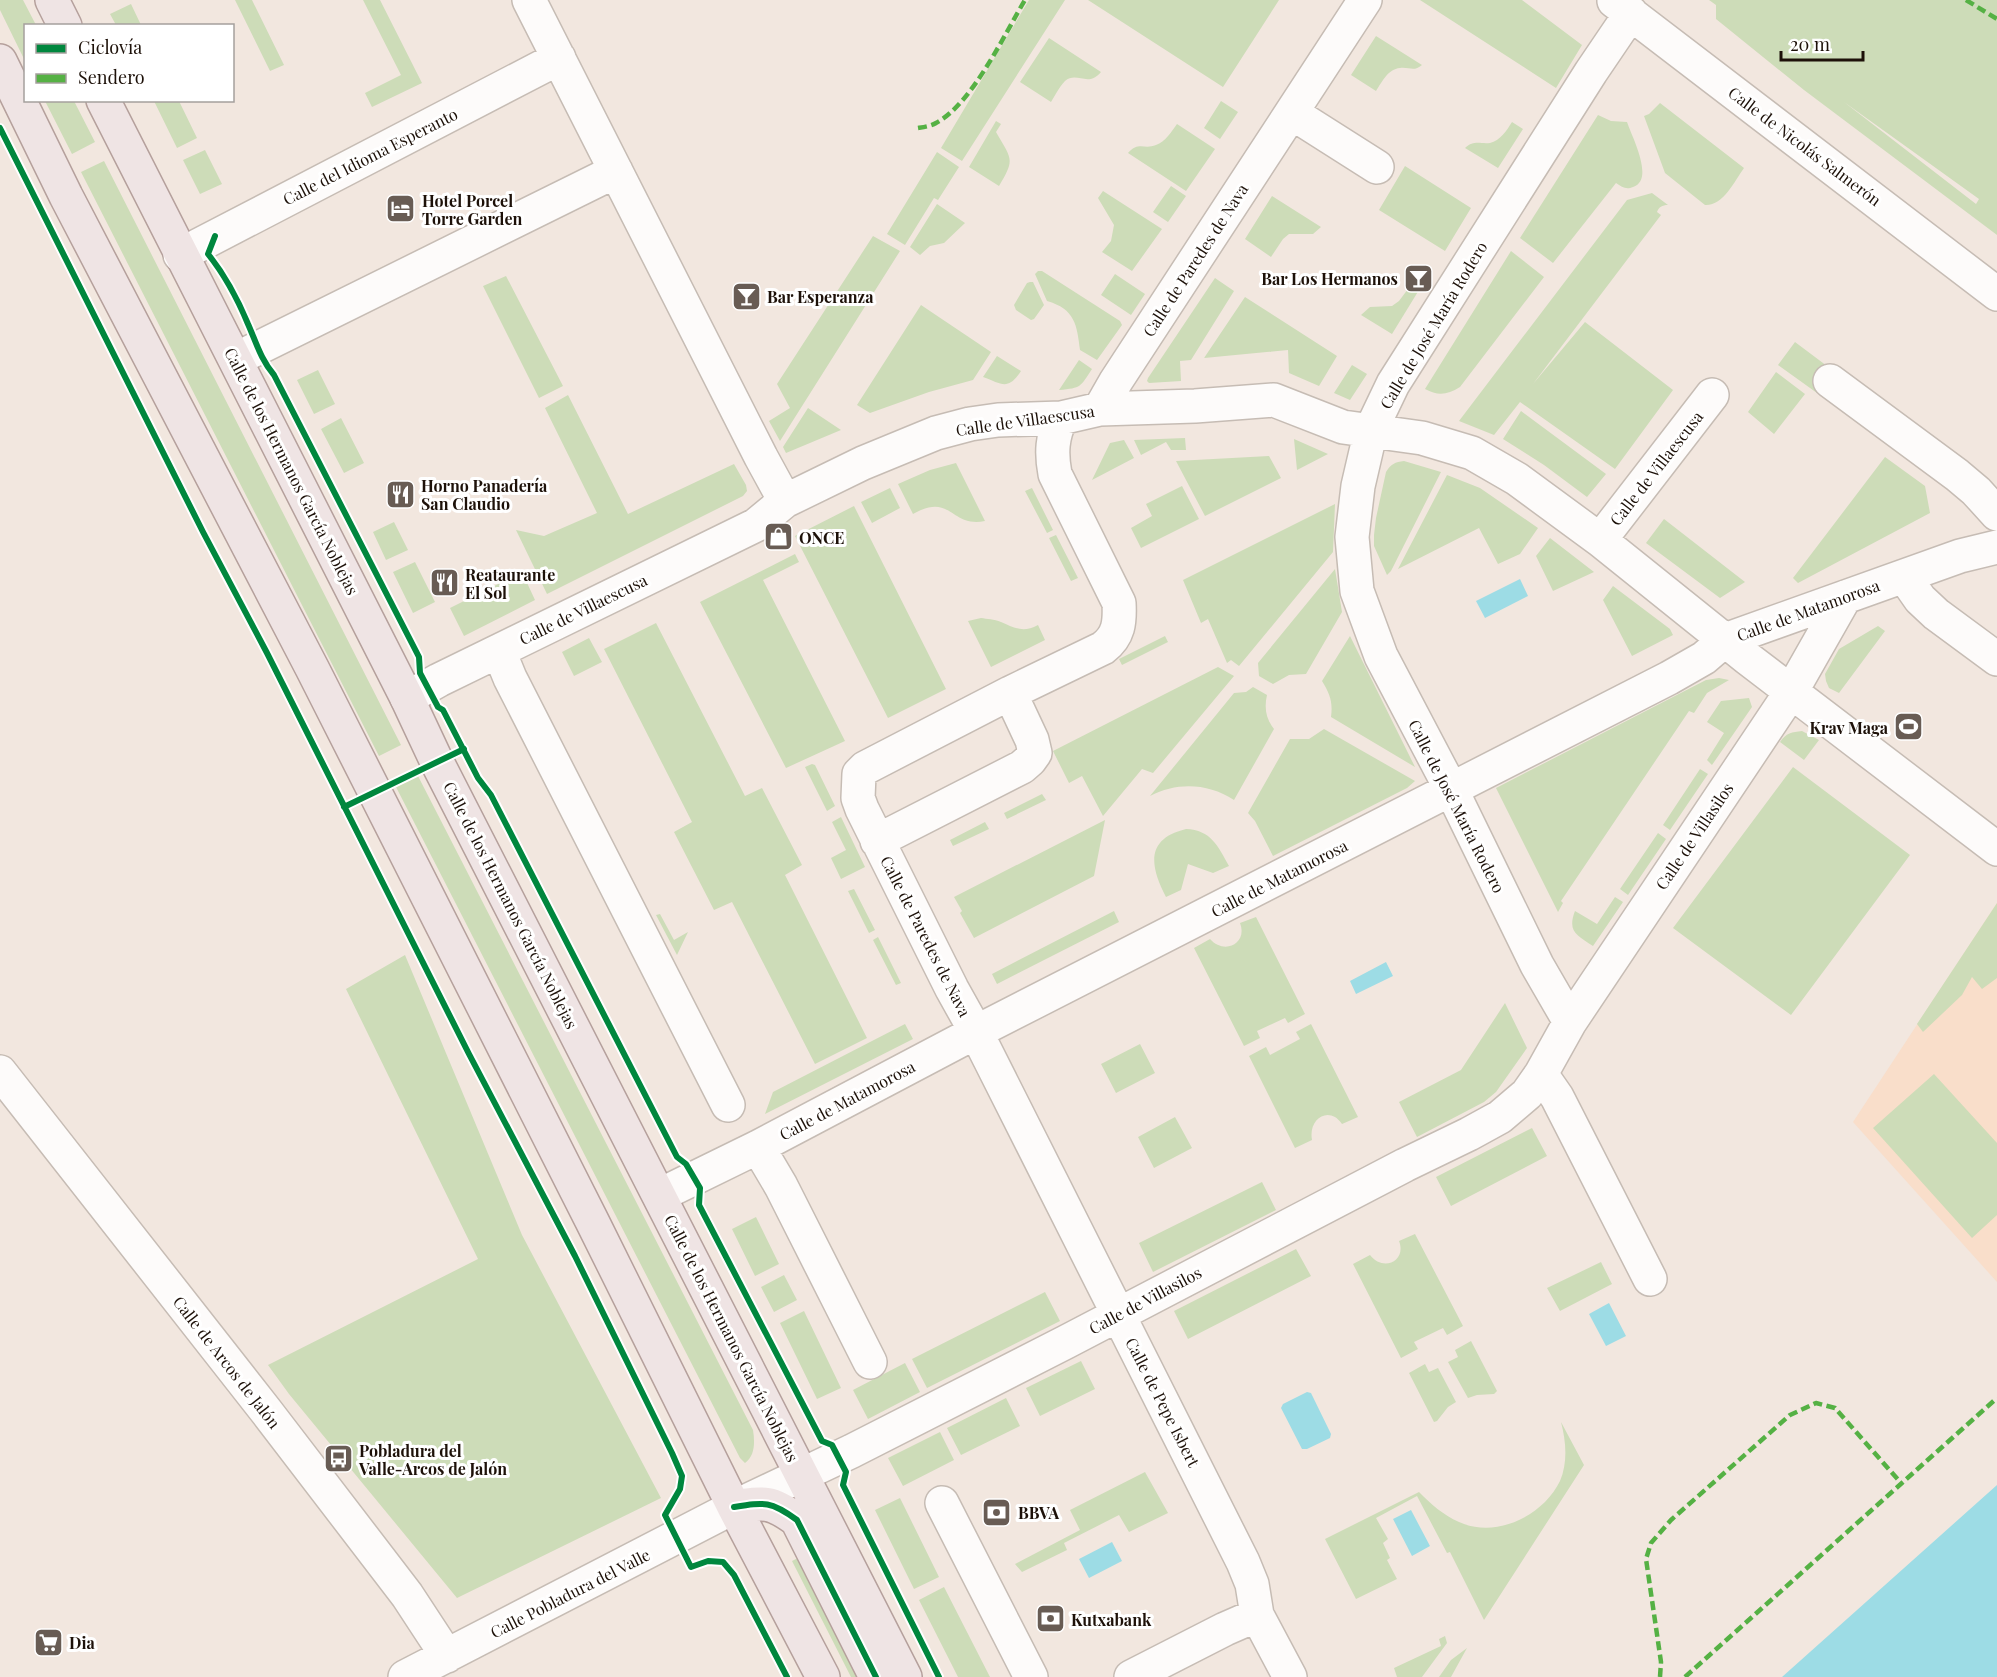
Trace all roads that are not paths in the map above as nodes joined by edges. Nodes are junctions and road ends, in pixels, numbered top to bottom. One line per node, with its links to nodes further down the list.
1 (52, 0): 5 (main road)
2 (530, 0): 6 (street)
3 (1365, 0): 9 (street, Calle de Paredes de Nava)
4 (1622, 7): 13 (street, Calle de Nicolás Salmerón); 19 (street, Calle de José María Rodero)
5 (64, 24)
6 (559, 58): 11 (street); 12 (street, Calle del Idioma Esperanto)
7 (0, 61): 47 (main road)
8 (104, 102): 12 (main road, Calle de los Hermanos García Noblejas)
9 (1292, 112): 10 (street); 17 (street, Calle de Paredes de Nava)
10 (1377, 167)
11 (616, 171): 14 (street); 20 (street)
12 (180, 255): 14 (main road, Calle de los Hermanos García Noblejas)
13 (1997, 294)
14 (236, 359): 31 (main road, Calle de los Hermanos García Noblejas)
15 (1830, 381): 21 (street)
16 (1712, 395): 22 (street, Calle de Villaescusa)
17 (1100, 409): 18 (street, Calle de Villaescusa); 19 (street, Calle de Villaescusa)
18 (1060, 418): 20 (street, Calle de Villaescusa); 30 (street, Calle de Paredes de Nava)
19 (1371, 430): 22 (street, Calle de Villaescusa); 32 (street, Calle de José María Rodero)
20 (785, 501): 27 (street, Calle de Villaescusa)
21 (1997, 514)
22 (1600, 540): 26 (street, Calle de Villaescusa)
23 (1997, 547): 24 (street, Calle de Matamorosa)
24 (1904, 576): 25 (street, Calle de Matamorosa); 28 (street)
25 (1845, 597): 26 (street, Calle de Matamorosa); 29 (street, Calle de Villasilos)
26 (1725, 640): 29 (street, Calle de Villaescusa); 32 (street, Calle de Matamorosa)
27 (499, 651): 31 (street, Calle de Villaescusa); 39 (street)
28 (1997, 659)
29 (1791, 692): 34 (street, Calle de Villaescusa); 35 (street, Calle de Villasilos)
30 (1010, 693): 33 (street, Calle de Paredes de Nava); 33 (street, Calle de Paredes de Nava)
31 (407, 698): 41 (main road, Calle de los Hermanos García Noblejas)
32 (1451, 789): 35 (street, Calle de José María Rodero); 36 (street, Calle de Matamorosa)
33 (877, 841): 36 (street, Calle de Paredes de Nava)
34 (1997, 849)
35 (1570, 1022): 38 (street, Calle de Villasilos)
36 (976, 1032): 40 (street, Calle de Matamorosa); 43 (street, Calle de Pepe Isbert)
37 (0, 1072): 49 (street, Calle de Arcos de Jalón)
38 (1541, 1074): 42 (street); 43 (street, Calle de Villasilos)
39 (728, 1105)
40 (758, 1147): 41 (street, Calle de Matamorosa); 44 (street)
41 (660, 1195): 45 (main road, Calle de los Hermanos García Noblejas)
42 (1650, 1279)
43 (1117, 1314): 45 (street, Calle de Villasilos); 48 (street, Calle de Pepe Isbert)
44 (870, 1362)
45 (801, 1476): 47 (street, Calle de Villasilos); 53 (main road, Calle de los Hermanos García Noblejas)
46 (942, 1503): 54 (street)
47 (734, 1507): 49 (street, Calle Pobladura del Valle); 51 (main road); 52 (main road)
48 (1257, 1615): 55 (street); 56 (street, Calle de Pepe Isbert)
49 (447, 1656): 50 (street, Calle Pobladura del Valle)
50 (405, 1677)
51 (823, 1677)
52 (876, 1677)
53 (905, 1677)
54 (1031, 1677)
55 (1131, 1677)
56 (1290, 1677)

